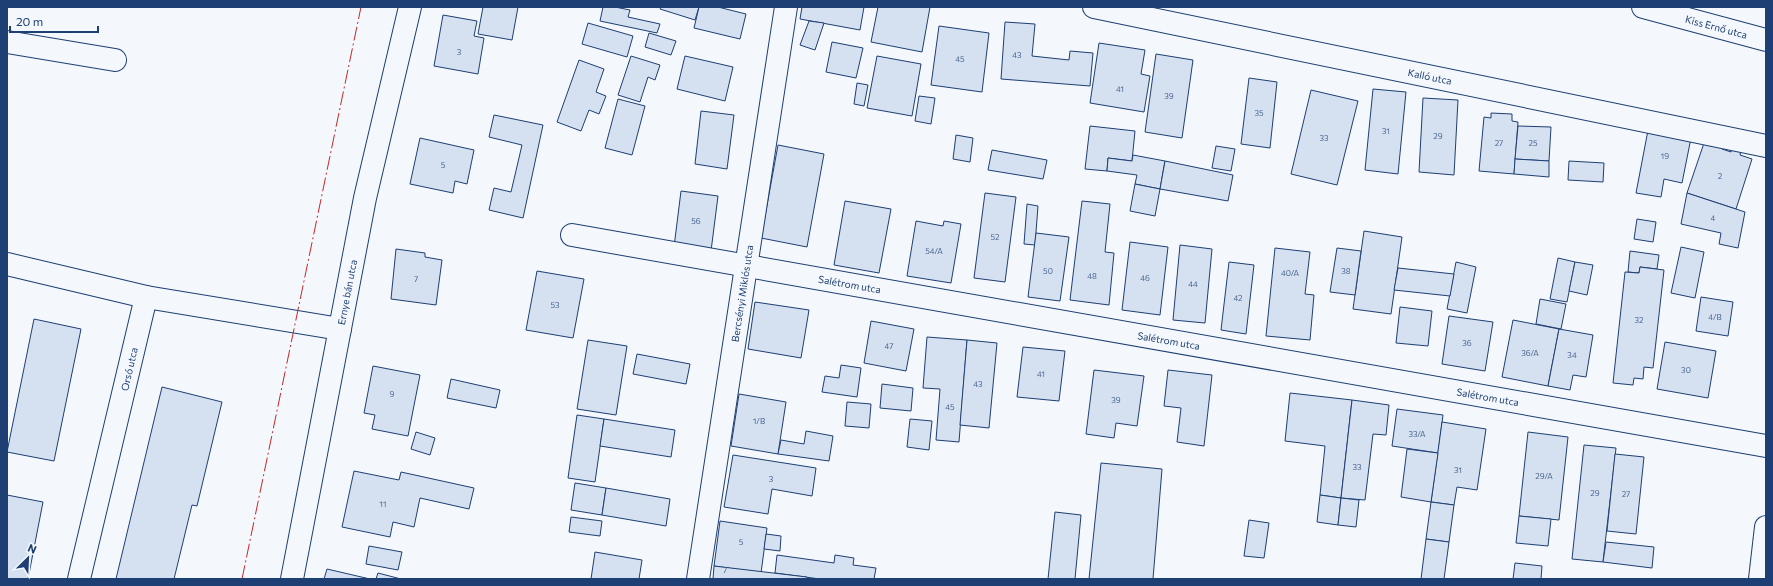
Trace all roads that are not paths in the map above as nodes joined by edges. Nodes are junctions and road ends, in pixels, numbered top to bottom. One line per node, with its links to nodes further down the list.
1 (410, 7): 13 (street, Ernye bán utca)
2 (786, 7): 11 (street, Bercsényi Miklós utca)
3 (1094, 7): 8 (street, Kalló utca)
4 (1643, 7): 5 (street, Kiss Ernő utca)
5 (1766, 40)
6 (7, 42): 7 (street)
7 (115, 60)
8 (1766, 146)
9 (572, 235): 11 (street, Salétrom utca)
10 (7, 264): 12 (street)
11 (746, 266): 14 (street, Salétrom utca); 18 (street, Bercsényi Miklós utca)
12 (146, 297): 13 (street); 16 (street, Orsó utca)
13 (340, 329): 17 (street, Ernye bán utca)
14 (1766, 446)
15 (1766, 527): 19 (street)
16 (79, 579)
17 (292, 579)
18 (698, 579)
19 (1760, 579)

